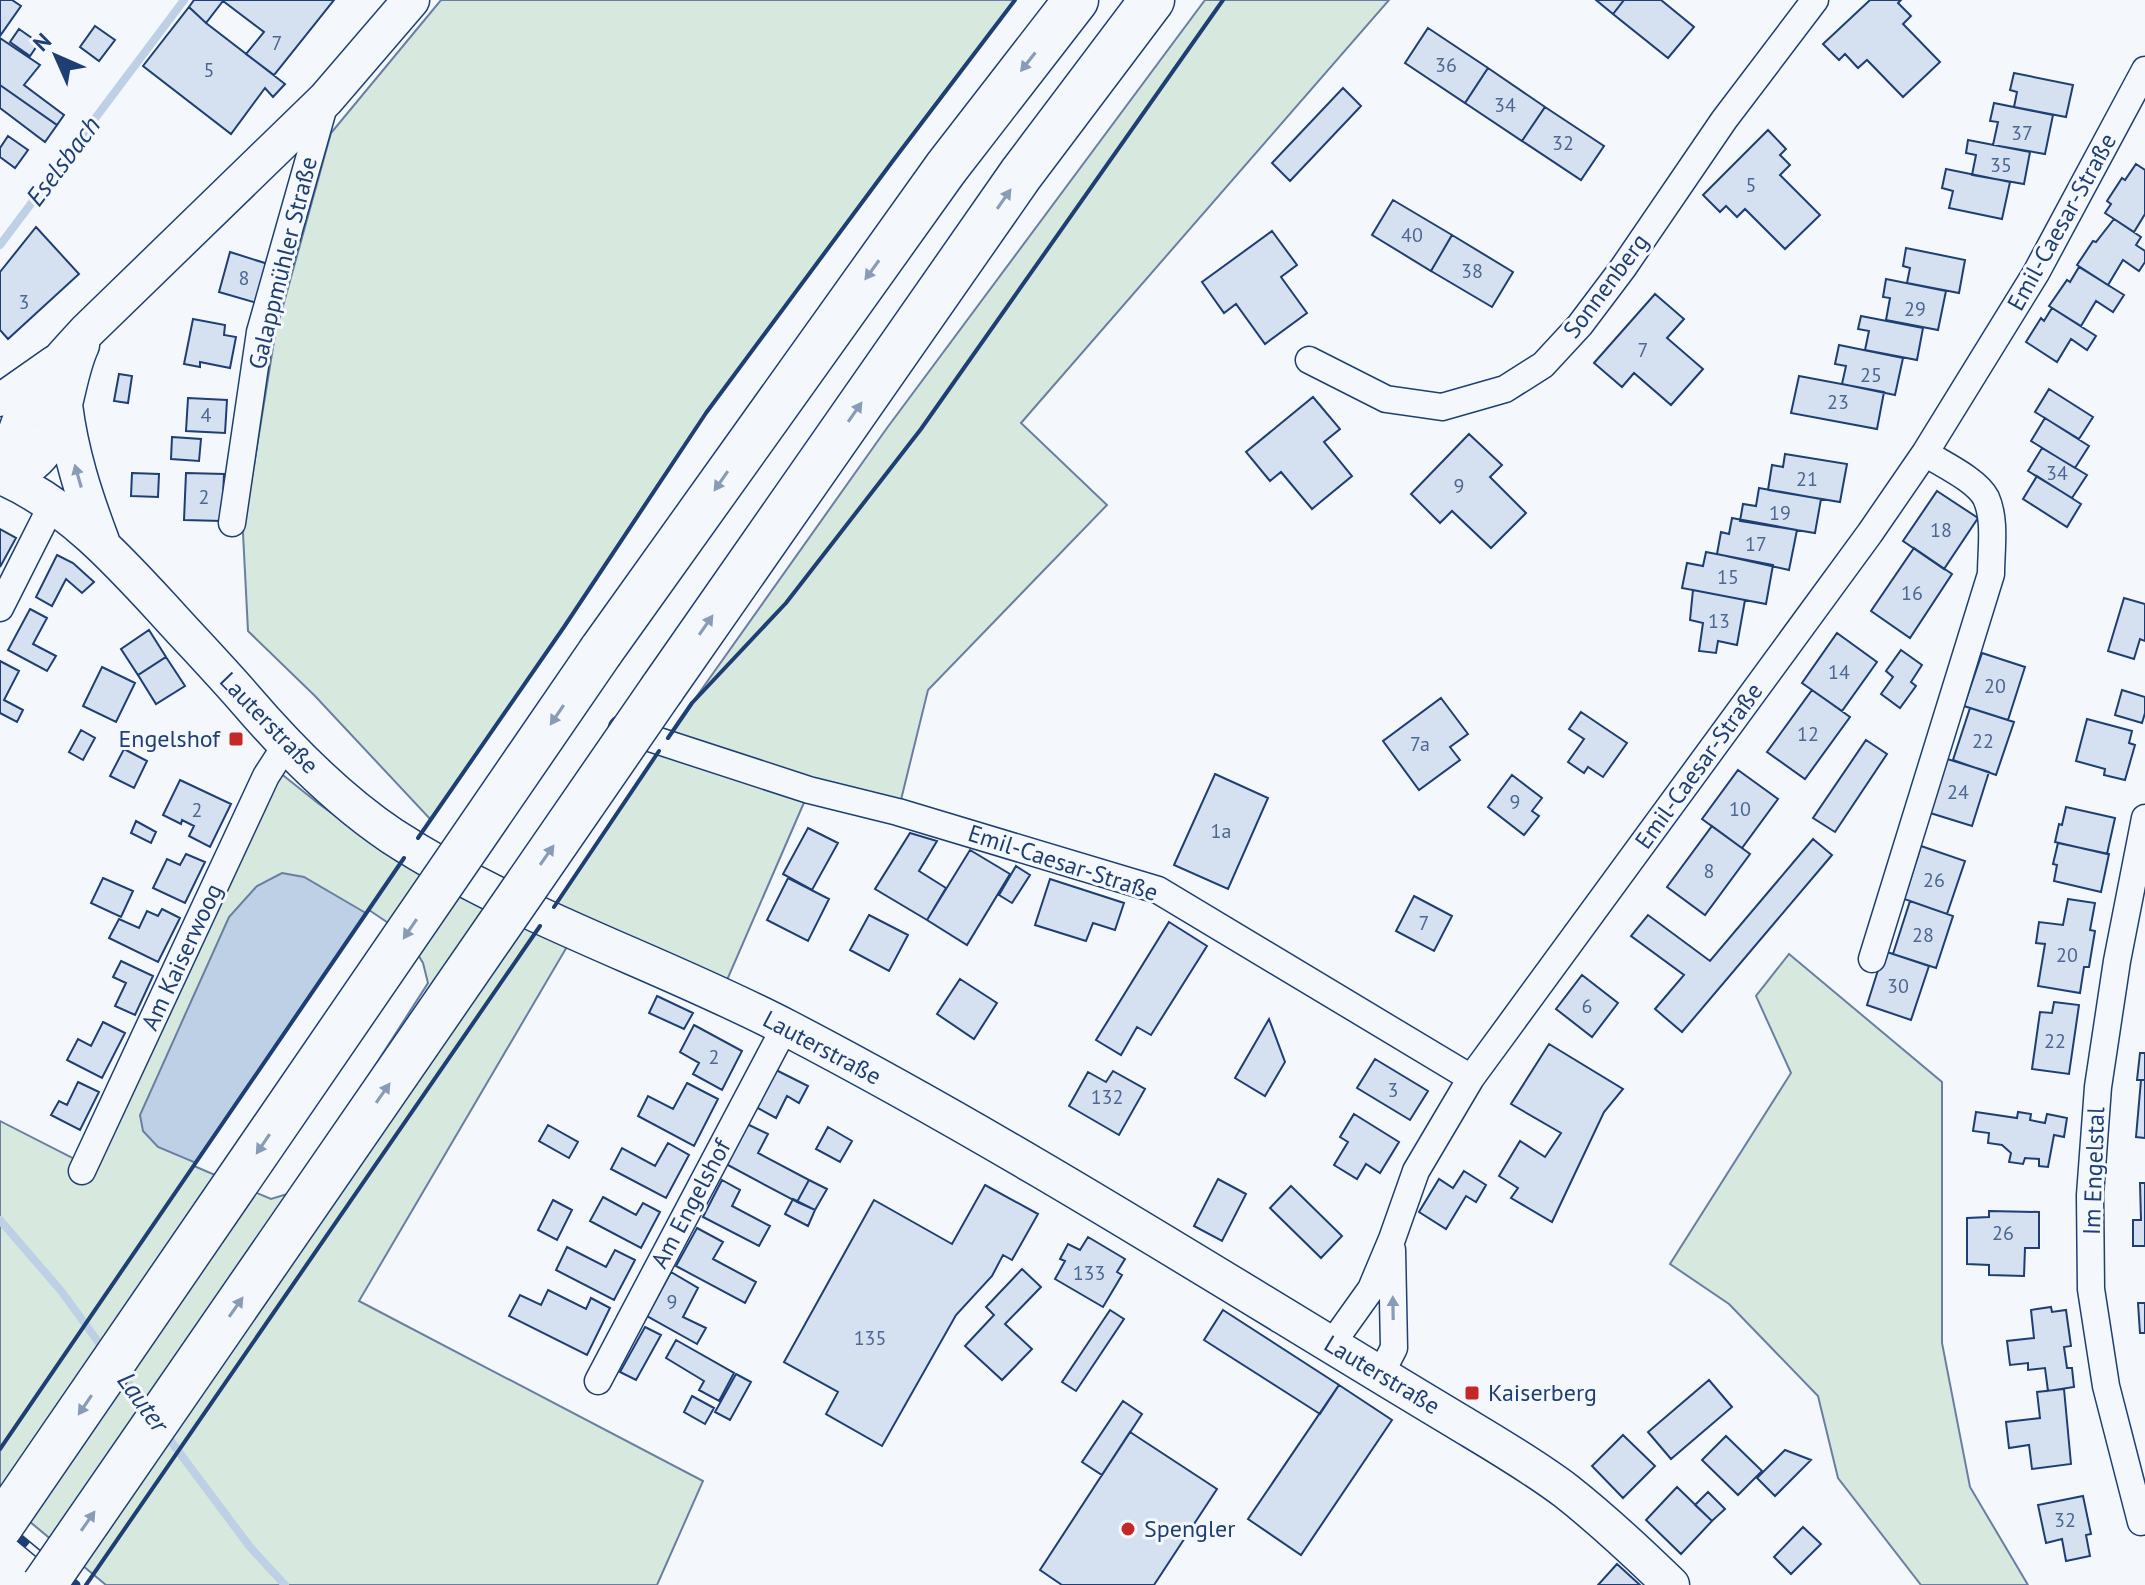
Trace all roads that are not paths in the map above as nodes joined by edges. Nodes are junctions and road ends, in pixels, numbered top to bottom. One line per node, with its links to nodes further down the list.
1 (411, 0): 6 (main road, Galappmühler Straße)
2 (1076, 0): 29 (highway, one-way to 29, bridge)
3 (1152, 0): 30 (highway, one-way to 3, bridge)
4 (1815, 0): 8 (street, Sonnenberg)
5 (2145, 70): 11 (street, Emil-Caesar-Straße)
6 (326, 99): 7 (main road, Galappmühler Straße); 14 (street, Galappmühler Straße)
7 (77, 342): 9 (street); 10 (main road, Galappmühler Straße); 12 (main road, Galappmühler Straße)
8 (1309, 360)
9 (0, 400)
10 (64, 404): 12 (main road, Galappmühler Straße); 15 (main road, one-way to 10)
11 (1925, 453): 20 (street); 22 (street, Emil-Caesar-Straße)
12 (4, 477): 13 (main road, Lauterstraße)
13 (53, 503): 15 (main road, Lauterstraße); 16 (street)
14 (232, 523)
15 (103, 546): 18 (main road, Lauterstraße)
16 (0, 608)
17 (621, 729): 22 (street, Emil-Caesar-Straße)
18 (286, 745): 21 (main road, Lauterstraße); 23 (street, Am Kaiserwoog)
19 (2145, 818): 28 (street, Im Engelstal)
20 (1872, 959)
21 (785, 1027): 25 (main road, Lauterstraße); 27 (street, Am Engelshof)
22 (1471, 1078): 24 (street, Emil-Caesar-Straße)
23 (82, 1171)
24 (1392, 1239): 25 (street, Emil-Caesar-Straße); 26 (street, Emil-Caesar-Straße, one-way to 24)
25 (1331, 1345): 26 (main road, Lauterstraße)
26 (1380, 1375): 31 (main road, Lauterstraße)
27 (598, 1381)
28 (2141, 1522)
29 (0, 1527)
30 (44, 1585)
31 (1671, 1585)

